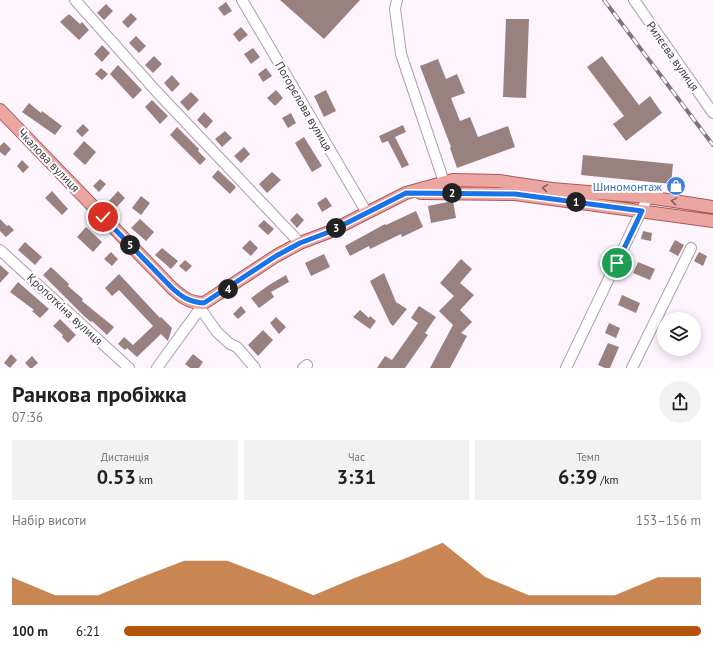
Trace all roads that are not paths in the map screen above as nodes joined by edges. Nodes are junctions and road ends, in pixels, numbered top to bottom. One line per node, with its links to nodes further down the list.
1 (75, 0): 14 (street)
2 (242, 0): 12 (street, Погорєлова вулиця)
3 (398, 0): 7 (street)
4 (634, 0): 6 (street, Рилєєва вулиця)
5 (0, 110): 17 (main road, Чкалова вулиця)
6 (713, 113)
7 (444, 182): 8 (main road); 9 (main road, one-way to 7)
8 (406, 193): 11 (main road); 12 (main road)
9 (648, 197): 10 (main road, one-way to 9); 11 (street)
10 (713, 207)
11 (642, 211): 13 (main road); 21 (street)
12 (367, 213): 14 (main road)
13 (713, 221)
14 (300, 243): 17 (main road)
15 (691, 248): 22 (street)
16 (0, 250): 18 (street, Кропоткіна вулиця)
17 (202, 306): 19 (street); 20 (street)
18 (129, 368)
19 (157, 368)
20 (255, 368)
21 (566, 368)
22 (632, 368)

